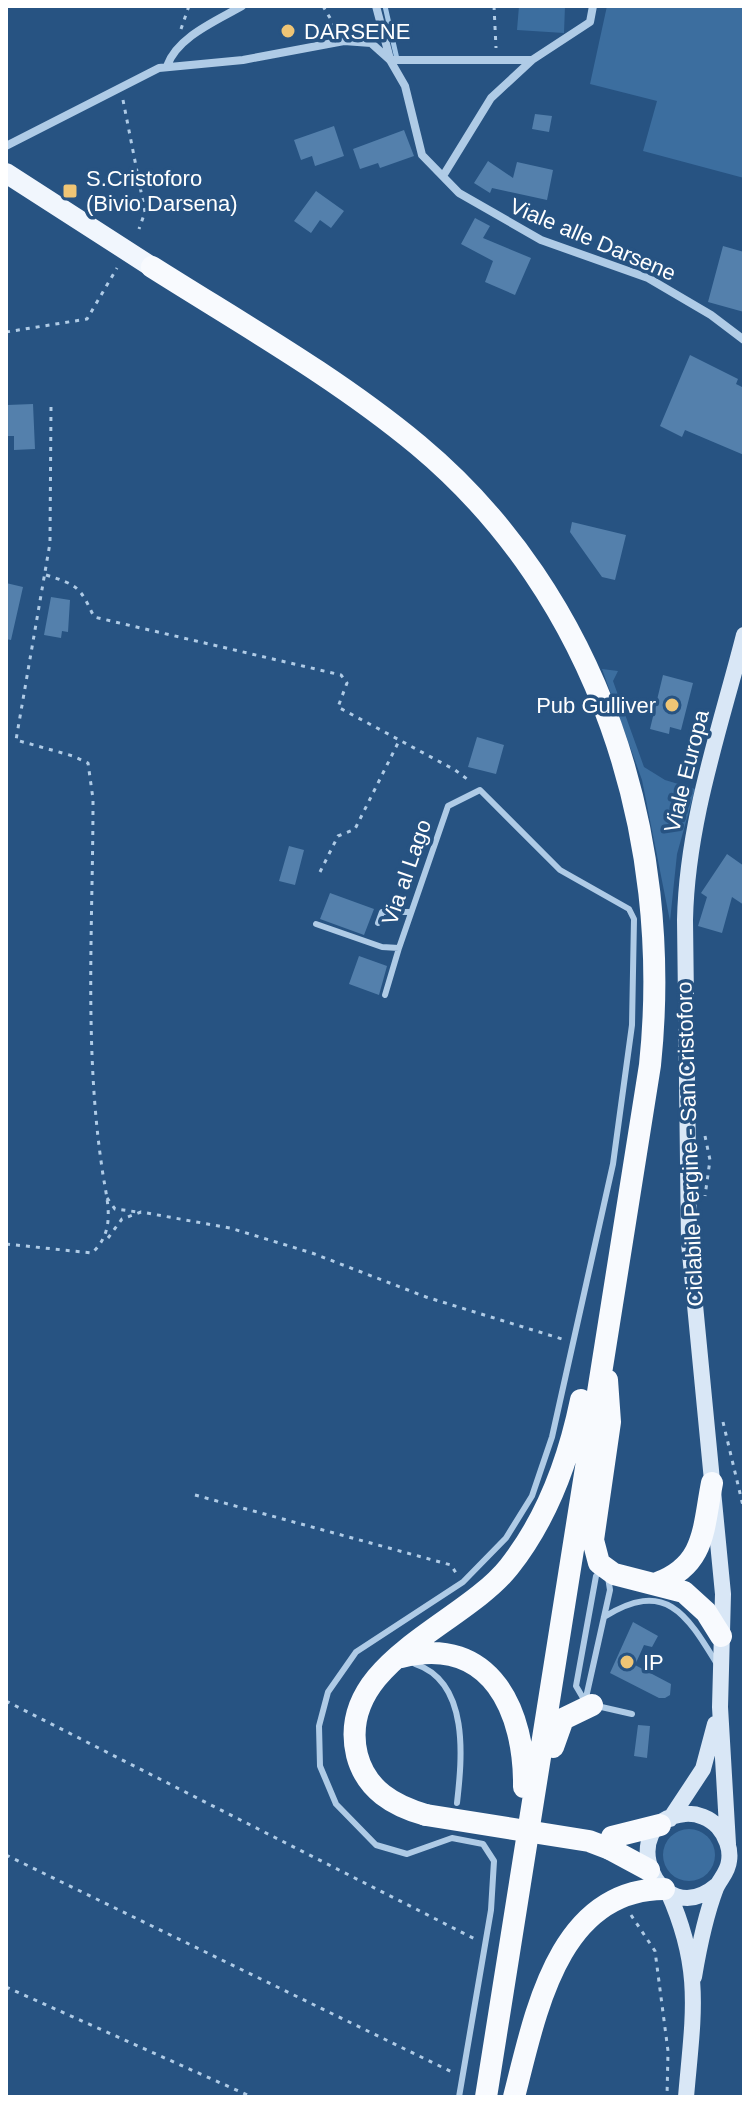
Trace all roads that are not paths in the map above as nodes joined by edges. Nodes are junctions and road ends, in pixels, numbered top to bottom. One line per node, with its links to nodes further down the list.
1 (242, 6): 6 (street)
2 (376, 6): 4 (street, Viale alle Darsene)
3 (593, 6): 5 (street)
4 (390, 60): 5 (street); 6 (street); 9 (street, Viale alle Darsene)
5 (532, 60): 9 (street)
6 (167, 66): 7 (street)
7 (6, 146)
8 (6, 173): 10 (main road)
9 (443, 176): 11 (street, Viale alle Darsene)
10 (152, 267): 18 (highway)
11 (744, 340)
12 (744, 635): 19 (main road, Viale Europa)
13 (410, 912): 14 (lane); 16 (lane, Via al Lago); 39 (lane, Via al Lago)
14 (378, 923)
15 (316, 924): 16 (lane, Via al Lago)
16 (399, 948): 17 (lane)
17 (385, 995)
18 (605, 1333): 20 (highway); 24 (highway); 30 (highway)
19 (712, 1483): 21 (highway); 23 (main road, Viale Europa)
20 (604, 1568): 21 (highway); 22 (lane); 26 (lane)
21 (657, 1583): 23 (highway)
22 (604, 1617): 25 (lane); 26 (lane)
23 (721, 1636): 25 (main road, Viale Europa)
24 (396, 1658): 29 (lane); 32 (highway, bridge); 34 (highway)
25 (721, 1670): 27 (main road, Viale Europa)
26 (589, 1704): 28 (lane); 30 (highway)
27 (720, 1707): 31 (main road); 33 (main road)
28 (632, 1714)
29 (457, 1803)
30 (532, 1805): 34 (highway)
31 (665, 1822): 32 (highway); 33 (main road); 35 (main road)
32 (604, 1842): 35 (highway)
33 (728, 1844): 36 (main road)
34 (524, 1852): 40 (highway)
35 (649, 1870): 37 (main road)
36 (717, 1885): 37 (main road); 38 (main road)
37 (666, 1890): 38 (main road); 41 (highway)
38 (694, 1977): 42 (main road)
39 (459, 2096)
40 (486, 2097)
41 (514, 2097)
42 (686, 2097)

